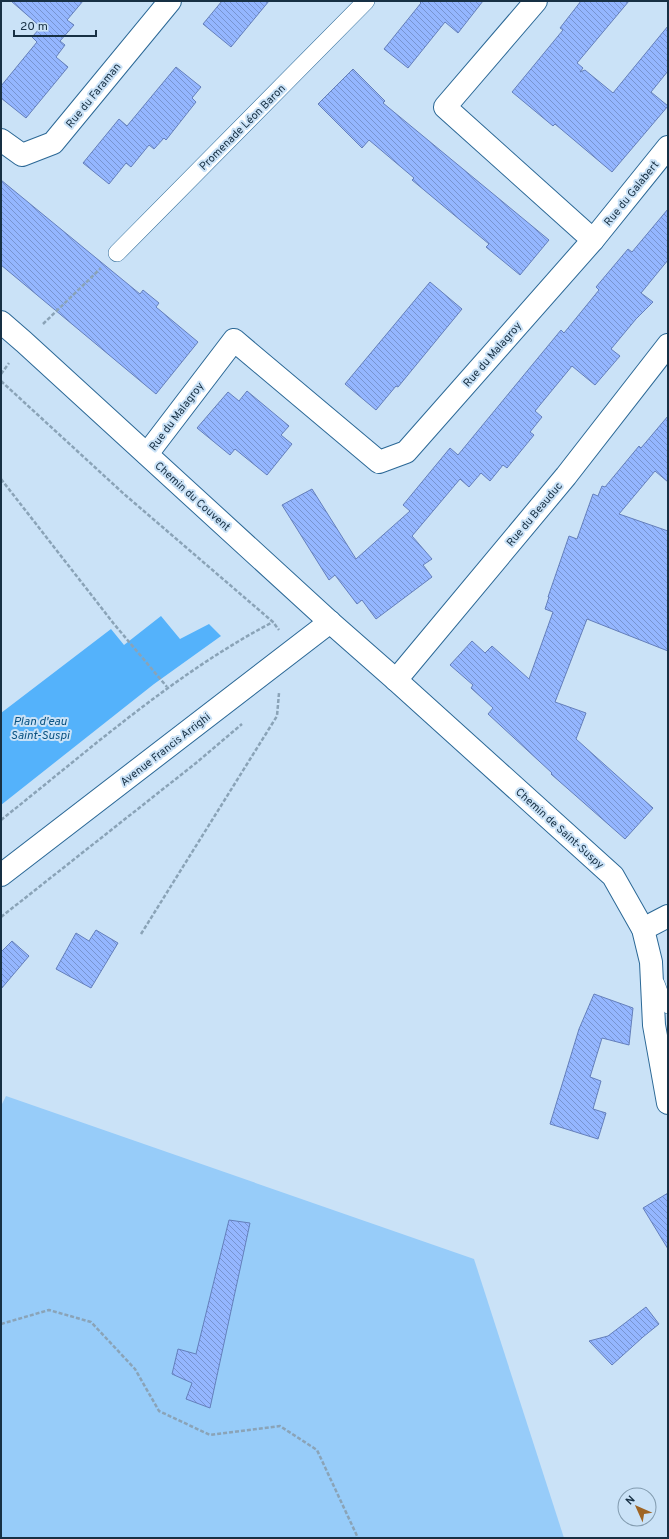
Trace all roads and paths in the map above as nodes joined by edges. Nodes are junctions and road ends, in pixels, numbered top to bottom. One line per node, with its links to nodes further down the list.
1 (170, 1): 4 (street, Rue du Faraman)
2 (366, 1): 7 (street, Promenade Léon Baron)
3 (536, 1): 6 (street)
4 (1, 140)
5 (668, 147): 6 (street, Rue du Galabert)
6 (593, 240): 12 (street, Rue du Malagroy)
7 (118, 253): 9 (path)
8 (1, 322): 9 (street, Chemin du Couvent)
9 (24, 342): 12 (street, Chemin du Couvent)
10 (668, 345): 16 (street, Rue du Beauduc)
11 (1, 381): 17 (path)
12 (147, 454): 14 (street, Chemin du Couvent)
13 (1, 479): 17 (path)
14 (330, 622): 15 (street, Avenue Francis Arrighi); 16 (street, Chemin de Saint-Suspy)
15 (269, 669): 19 (path); 23 (street, Avenue Francis Arrighi)
16 (396, 680): 26 (street, Chemin de Saint-Suspy)
17 (167, 688): 22 (path)
18 (285, 688): 19 (path)
19 (279, 693): 20 (path); 27 (path)
20 (274, 697)
21 (248, 719): 25 (path)
22 (1, 820)
23 (1, 875)
24 (668, 916): 26 (street)
25 (1, 917)
26 (644, 929): 28 (street, Chemin de Saint-Suspy)
27 (141, 934)
28 (651, 962): 29 (lane); 30 (street, Chemin de Saint-Suspy)
29 (668, 1008)
30 (668, 1103)
31 (1, 1324): 32 (path)
32 (358, 1538)

